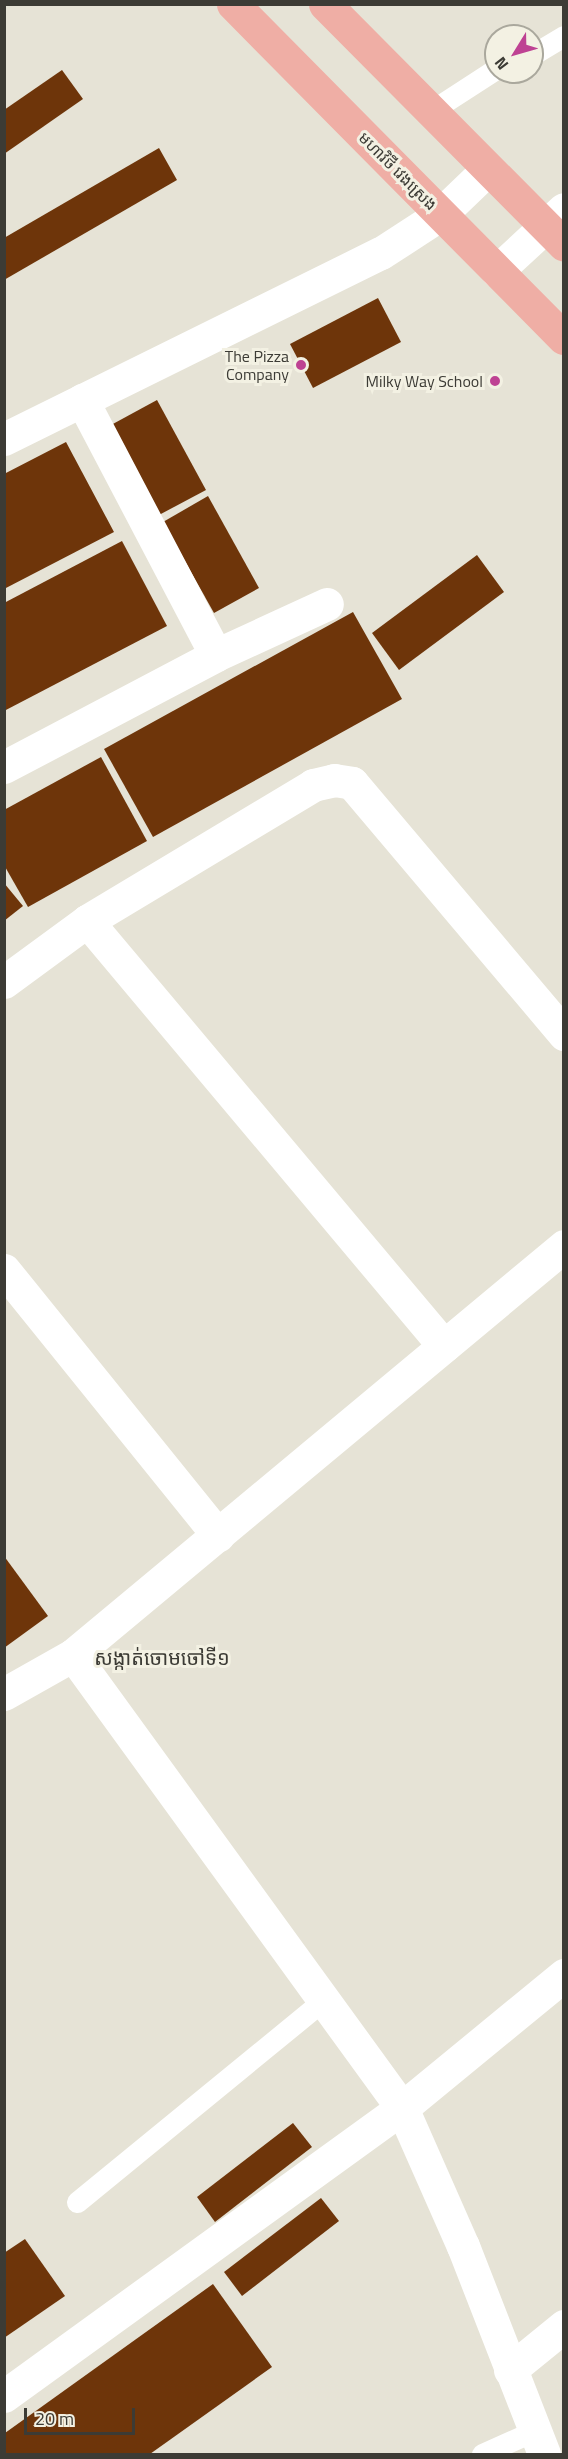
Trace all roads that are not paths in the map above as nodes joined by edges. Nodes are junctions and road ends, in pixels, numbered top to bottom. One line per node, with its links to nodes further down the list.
1 (233, 4): 8 (main road, មហាវិថី វេងស្រេង)
2 (335, 7): 6 (main road)
3 (564, 36): 4 (lane)
4 (544, 48)
5 (484, 77): 6 (lane)
6 (431, 111): 7 (main road)
7 (488, 169): 8 (street); 9 (main road)
8 (441, 214): 10 (main road, មហាវិថី វេងស្រេង); 12 (street)
9 (557, 226): 10 (street)
10 (497, 271): 11 (main road, មហាវិថី វេងស្រេង)
11 (564, 338)
12 (82, 400): 13 (street); 15 (street)
13 (4, 439)
14 (327, 604): 15 (street)
15 (216, 655): 16 (street)
16 (4, 767)
17 (87, 921): 18 (street); 19 (street); 22 (street)
18 (4, 982)
19 (564, 1035)
20 (564, 1246): 22 (street)
21 (4, 1270): 23 (street)
22 (444, 1346): 23 (street)
23 (218, 1535): 24 (street)
24 (73, 1655): 25 (street); 27 (street)
25 (4, 1694)
26 (564, 1975): 28 (street)
27 (324, 2000): 28 (street); 29 (lane)
28 (402, 2108): 31 (street); 32 (street)
29 (77, 2202)
30 (564, 2326): 31 (street)
31 (510, 2370): 33 (street)
32 (4, 2396)
33 (539, 2443): 34 (lane)
34 (482, 2454)

